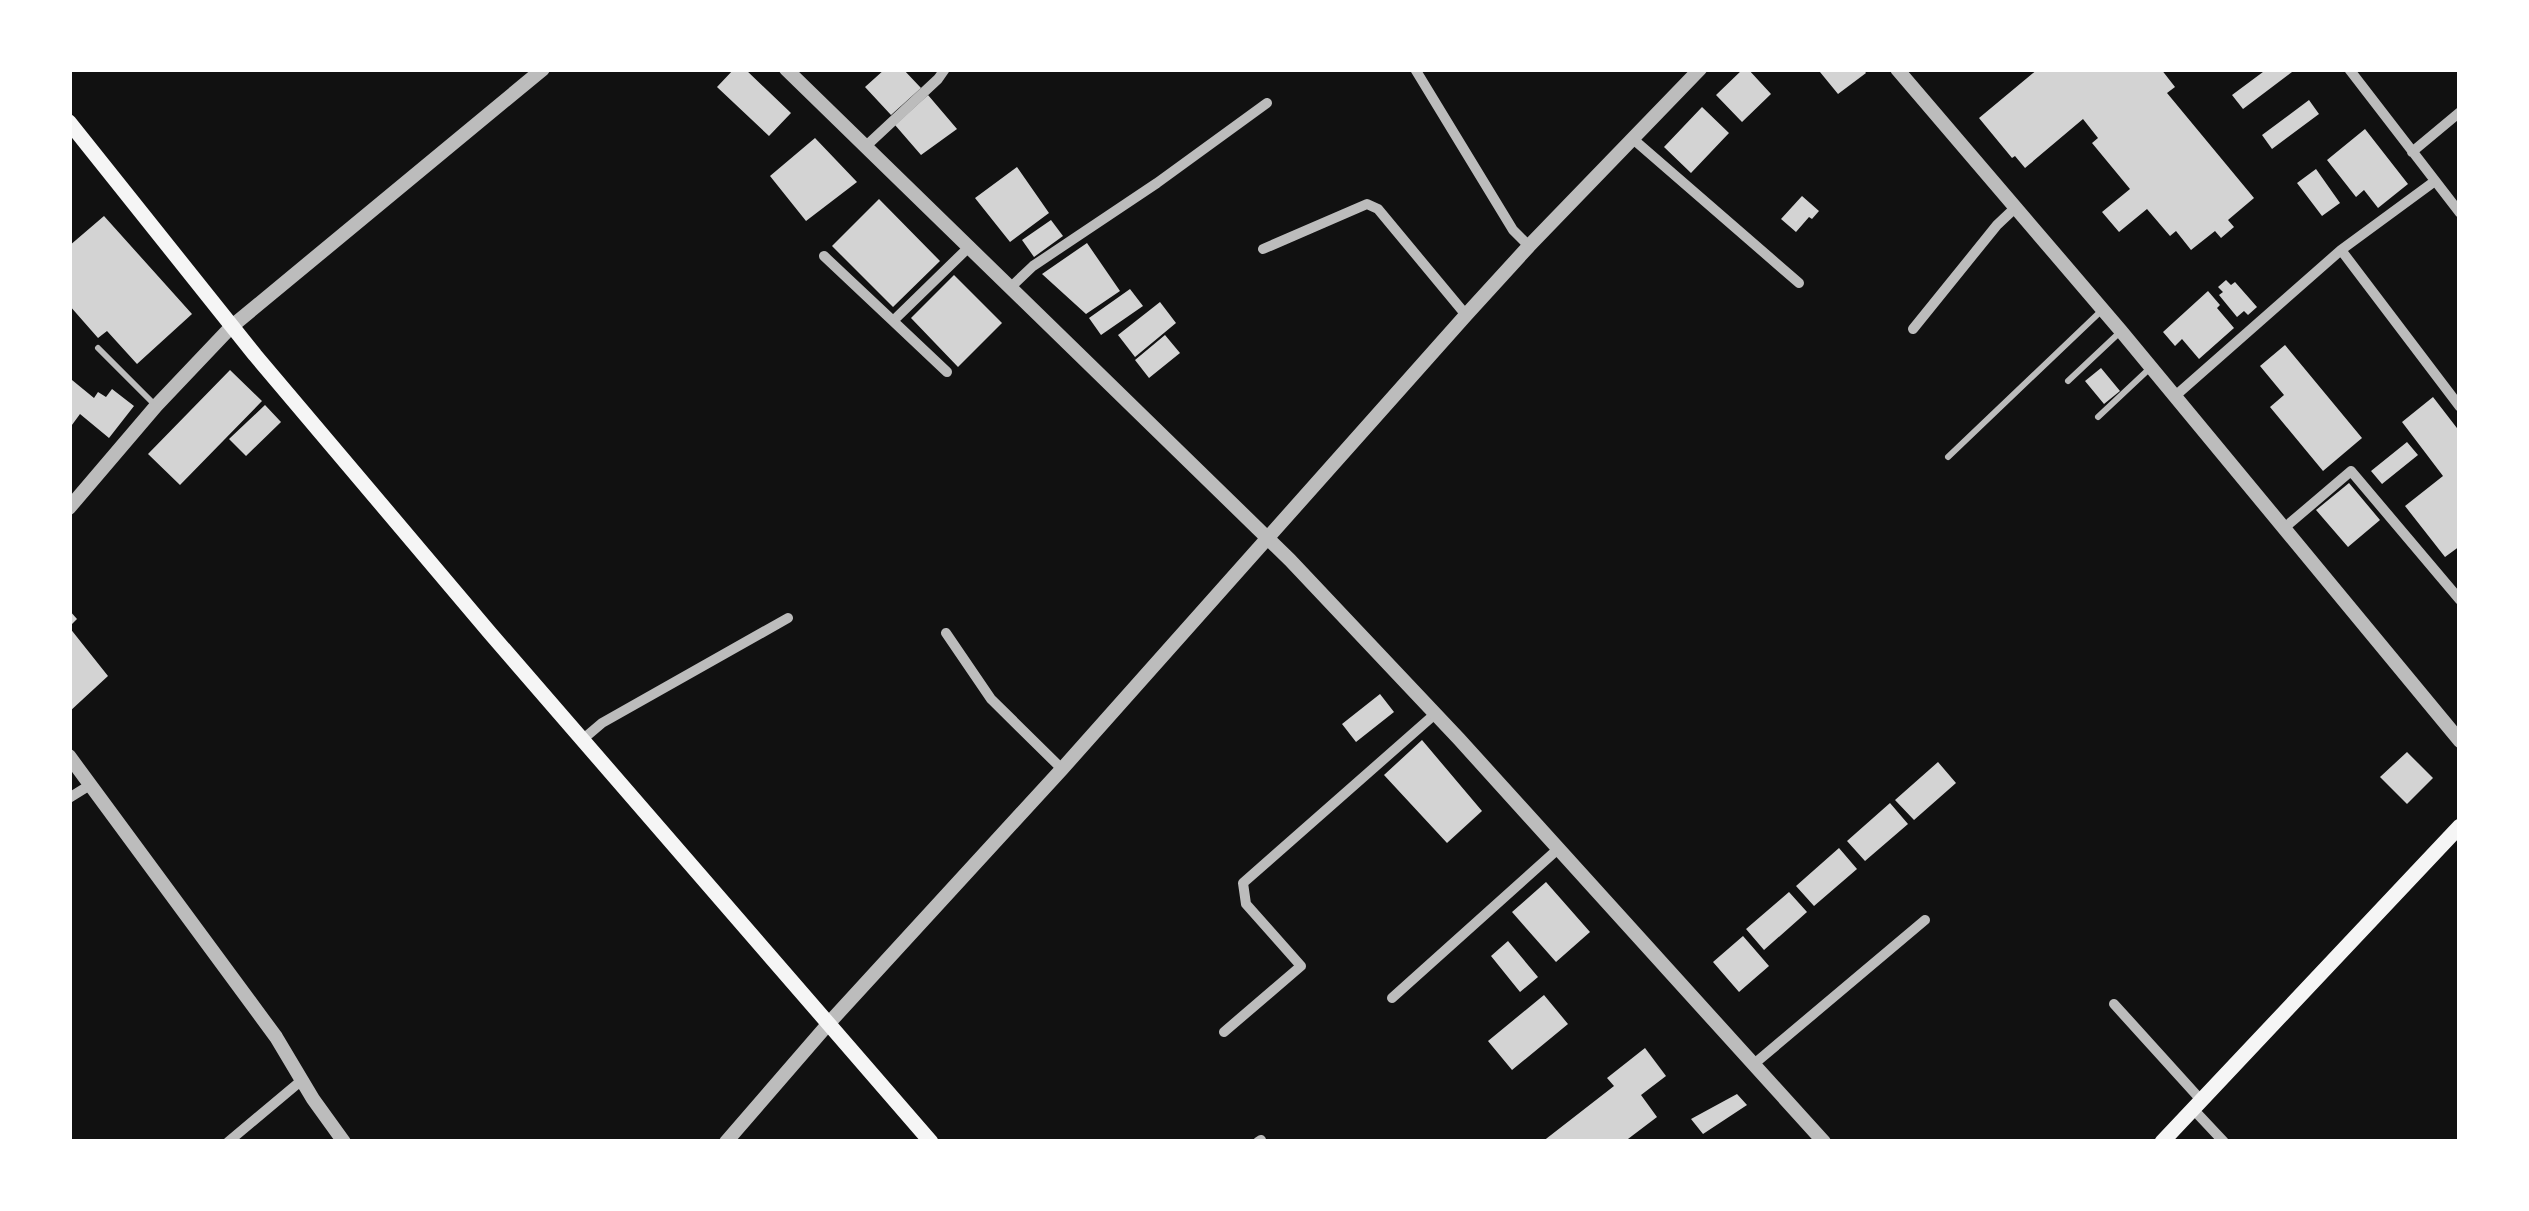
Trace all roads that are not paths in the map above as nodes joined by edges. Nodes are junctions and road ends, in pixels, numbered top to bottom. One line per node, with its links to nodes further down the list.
1 (543, 69): 27 (street)
2 (786, 69): 12 (street)
3 (945, 69): 12 (street)
4 (1415, 69): 17 (street)
5 (1700, 69): 11 (street)
6 (1897, 69): 15 (street)
7 (2349, 69): 13 (street)
8 (1267, 103): 23 (street)
9 (2460, 112): 13 (street)
10 (69, 122): 27 (main road)
11 (1633, 139): 17 (street); 22 (street)
12 (866, 147): 18 (street)
13 (2412, 152): 14 (street)
14 (2434, 181): 16 (street); 20 (street)
15 (2015, 208): 24 (street); 28 (street)
16 (2460, 213)
17 (1529, 245): 25 (street)
18 (970, 246): 23 (street); 26 (street)
19 (1263, 249): 25 (street)
20 (2341, 250): 34 (street); 36 (street)
21 (824, 256): 26 (street)
22 (1798, 283)
23 (1012, 286): 41 (street)
24 (2103, 309): 29 (street); 38 (lane)
25 (1466, 315): 41 (street)
26 (893, 321): 32 (street)
27 (231, 327): 35 (street); 46 (main road)
28 (1913, 329)
29 (2121, 331): 31 (street); 33 (lane)
30 (98, 348): 35 (lane)
31 (2150, 368): 34 (street); 37 (lane)
32 (947, 372)
33 (2068, 381)
34 (2174, 397): 40 (street)
35 (156, 406): 39 (street)
36 (2460, 407)
37 (2098, 417)
38 (1948, 457)
39 (69, 508)
40 (2283, 529): 42 (street); 47 (street)
41 (1267, 536): 45 (street); 49 (street)
42 (2460, 600)
43 (788, 618): 46 (street)
44 (946, 633): 49 (street)
45 (1435, 713): 53 (street); 58 (street)
46 (582, 740): 57 (main road)
47 (2460, 741)
48 (69, 756): 50 (street)
49 (1061, 769): 57 (street)
50 (90, 784): 51 (street); 60 (street)
51 (69, 798)
52 (2460, 826): 61 (main road)
53 (1558, 850): 55 (street); 59 (street)
54 (1925, 920): 59 (street)
55 (1392, 998)
56 (2114, 1004): 61 (street)
57 (829, 1023): 64 (street); 65 (main road)
58 (1224, 1032)
59 (1754, 1064): 66 (street)
60 (302, 1080): 62 (street); 63 (street)
61 (2197, 1105): 67 (main road); 68 (street)
62 (228, 1142)
63 (344, 1142)
64 (726, 1142)
65 (931, 1142)
66 (1824, 1142)
67 (2162, 1142)
68 (2224, 1142)

